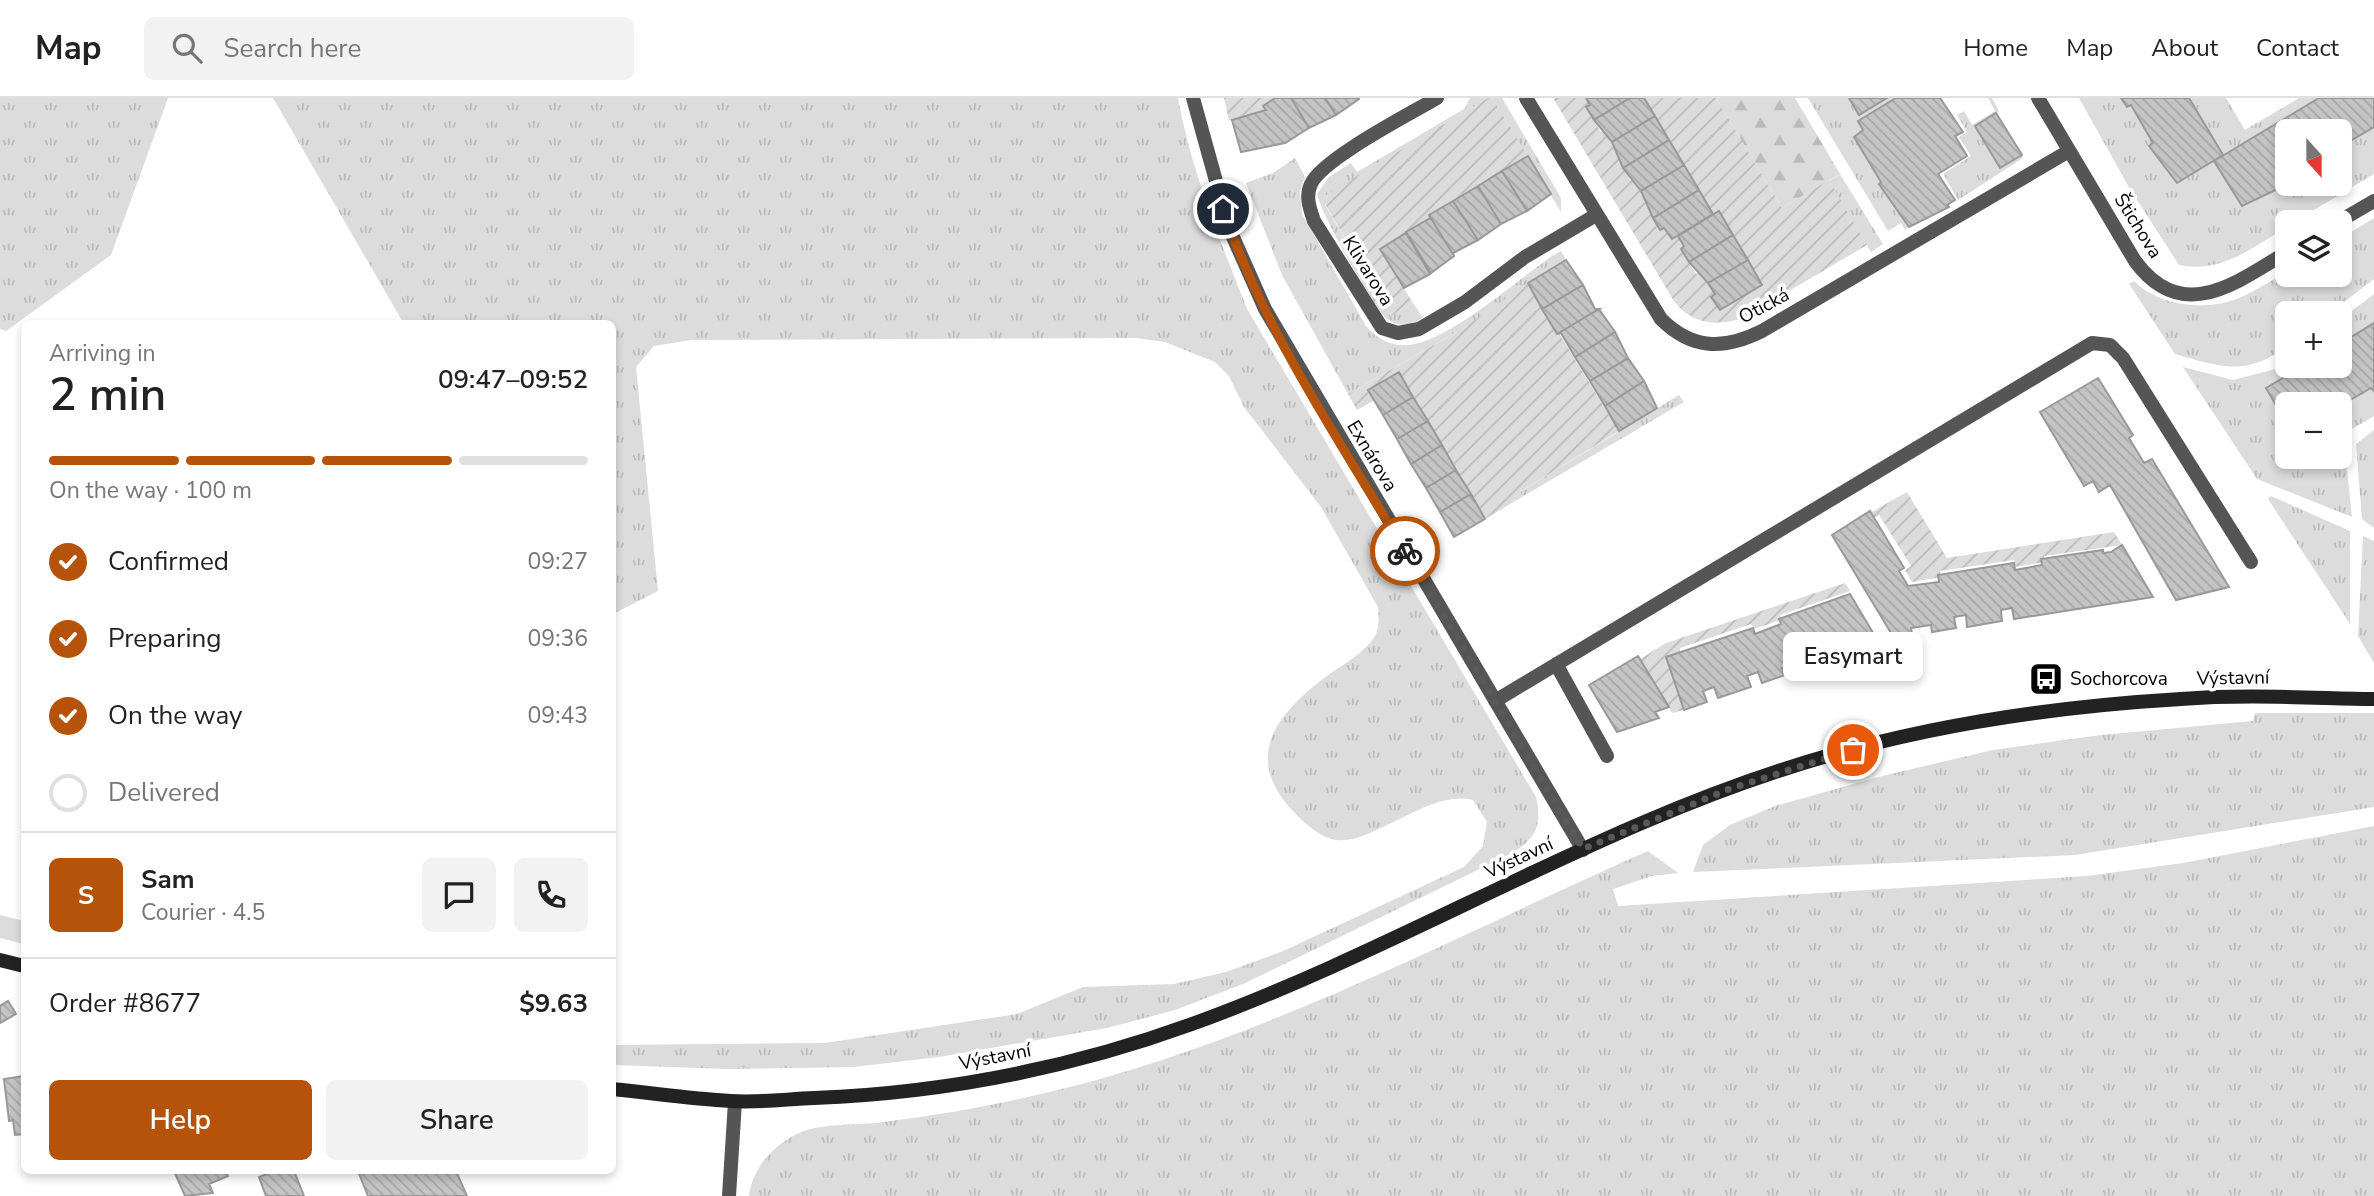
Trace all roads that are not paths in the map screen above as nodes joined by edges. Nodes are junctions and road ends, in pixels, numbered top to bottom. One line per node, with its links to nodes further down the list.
1 (1193, 98): 13 (street, Exnárova)
2 (1437, 98): 8 (street, Klivarova)
3 (1525, 98): 8 (street, Otická)
4 (2038, 98): 5 (street, Štichova)
5 (2069, 151): 8 (street, Otická); 9 (street, Štichova)
6 (2374, 201): 7 (street)
7 (2352, 213)
8 (1596, 215)
9 (2275, 259)
10 (2251, 562): 11 (street)
11 (1556, 663): 13 (street); 14 (street)
12 (2374, 699): 15 (main road, Výstavní)
13 (1494, 701): 15 (street, Exnárova)
14 (1607, 756)
15 (1583, 849): 19 (main road, Výstavní)
16 (0, 960): 17 (main road)
17 (21, 965)
18 (616, 1089): 19 (main road, Výstavní)
19 (734, 1102): 20 (street)
20 (729, 1196)

